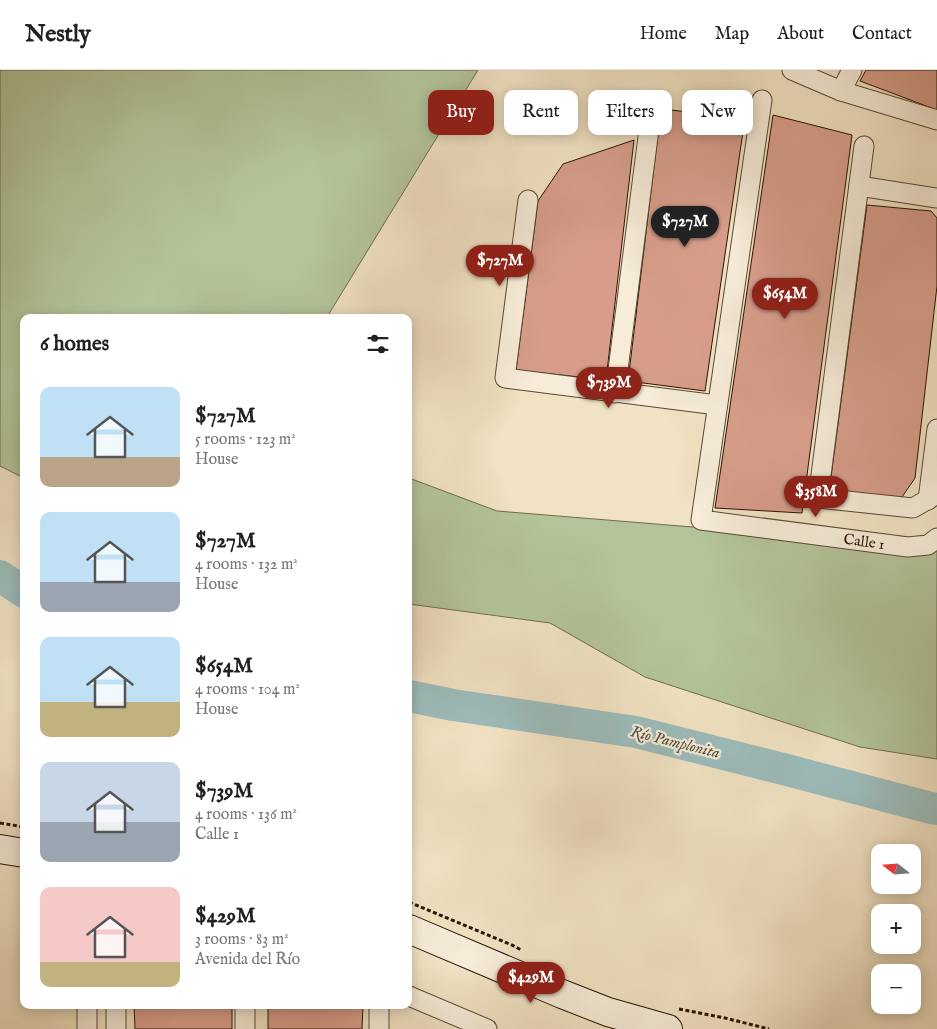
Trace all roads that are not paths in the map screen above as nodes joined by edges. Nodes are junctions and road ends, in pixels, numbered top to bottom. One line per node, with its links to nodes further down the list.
1 (792, 70): 3 (street)
2 (852, 70): 3 (street)
3 (841, 91): 5 (street)
4 (762, 100): 12 (street)
5 (937, 120)
6 (648, 135): 11 (street)
7 (864, 146): 8 (street)
8 (859, 186): 9 (street); 14 (street)
9 (937, 198)
10 (528, 200): 11 (street)
11 (615, 392): 12 (street)
12 (717, 405): 15 (street, Calle 1)
13 (937, 429): 14 (street)
14 (932, 497)
15 (937, 538)
16 (0, 849): 17 (main road)
17 (20, 852)
18 (412, 930): 24 (main road)
19 (412, 997): 29 (street)
20 (87, 1009): 25 (street)
21 (116, 1009): 26 (street)
22 (245, 1009): 27 (street)
23 (379, 1009): 28 (street)
24 (673, 1019)
25 (87, 1029)
26 (116, 1029)
27 (245, 1029)
28 (379, 1029)
29 (487, 1029)

